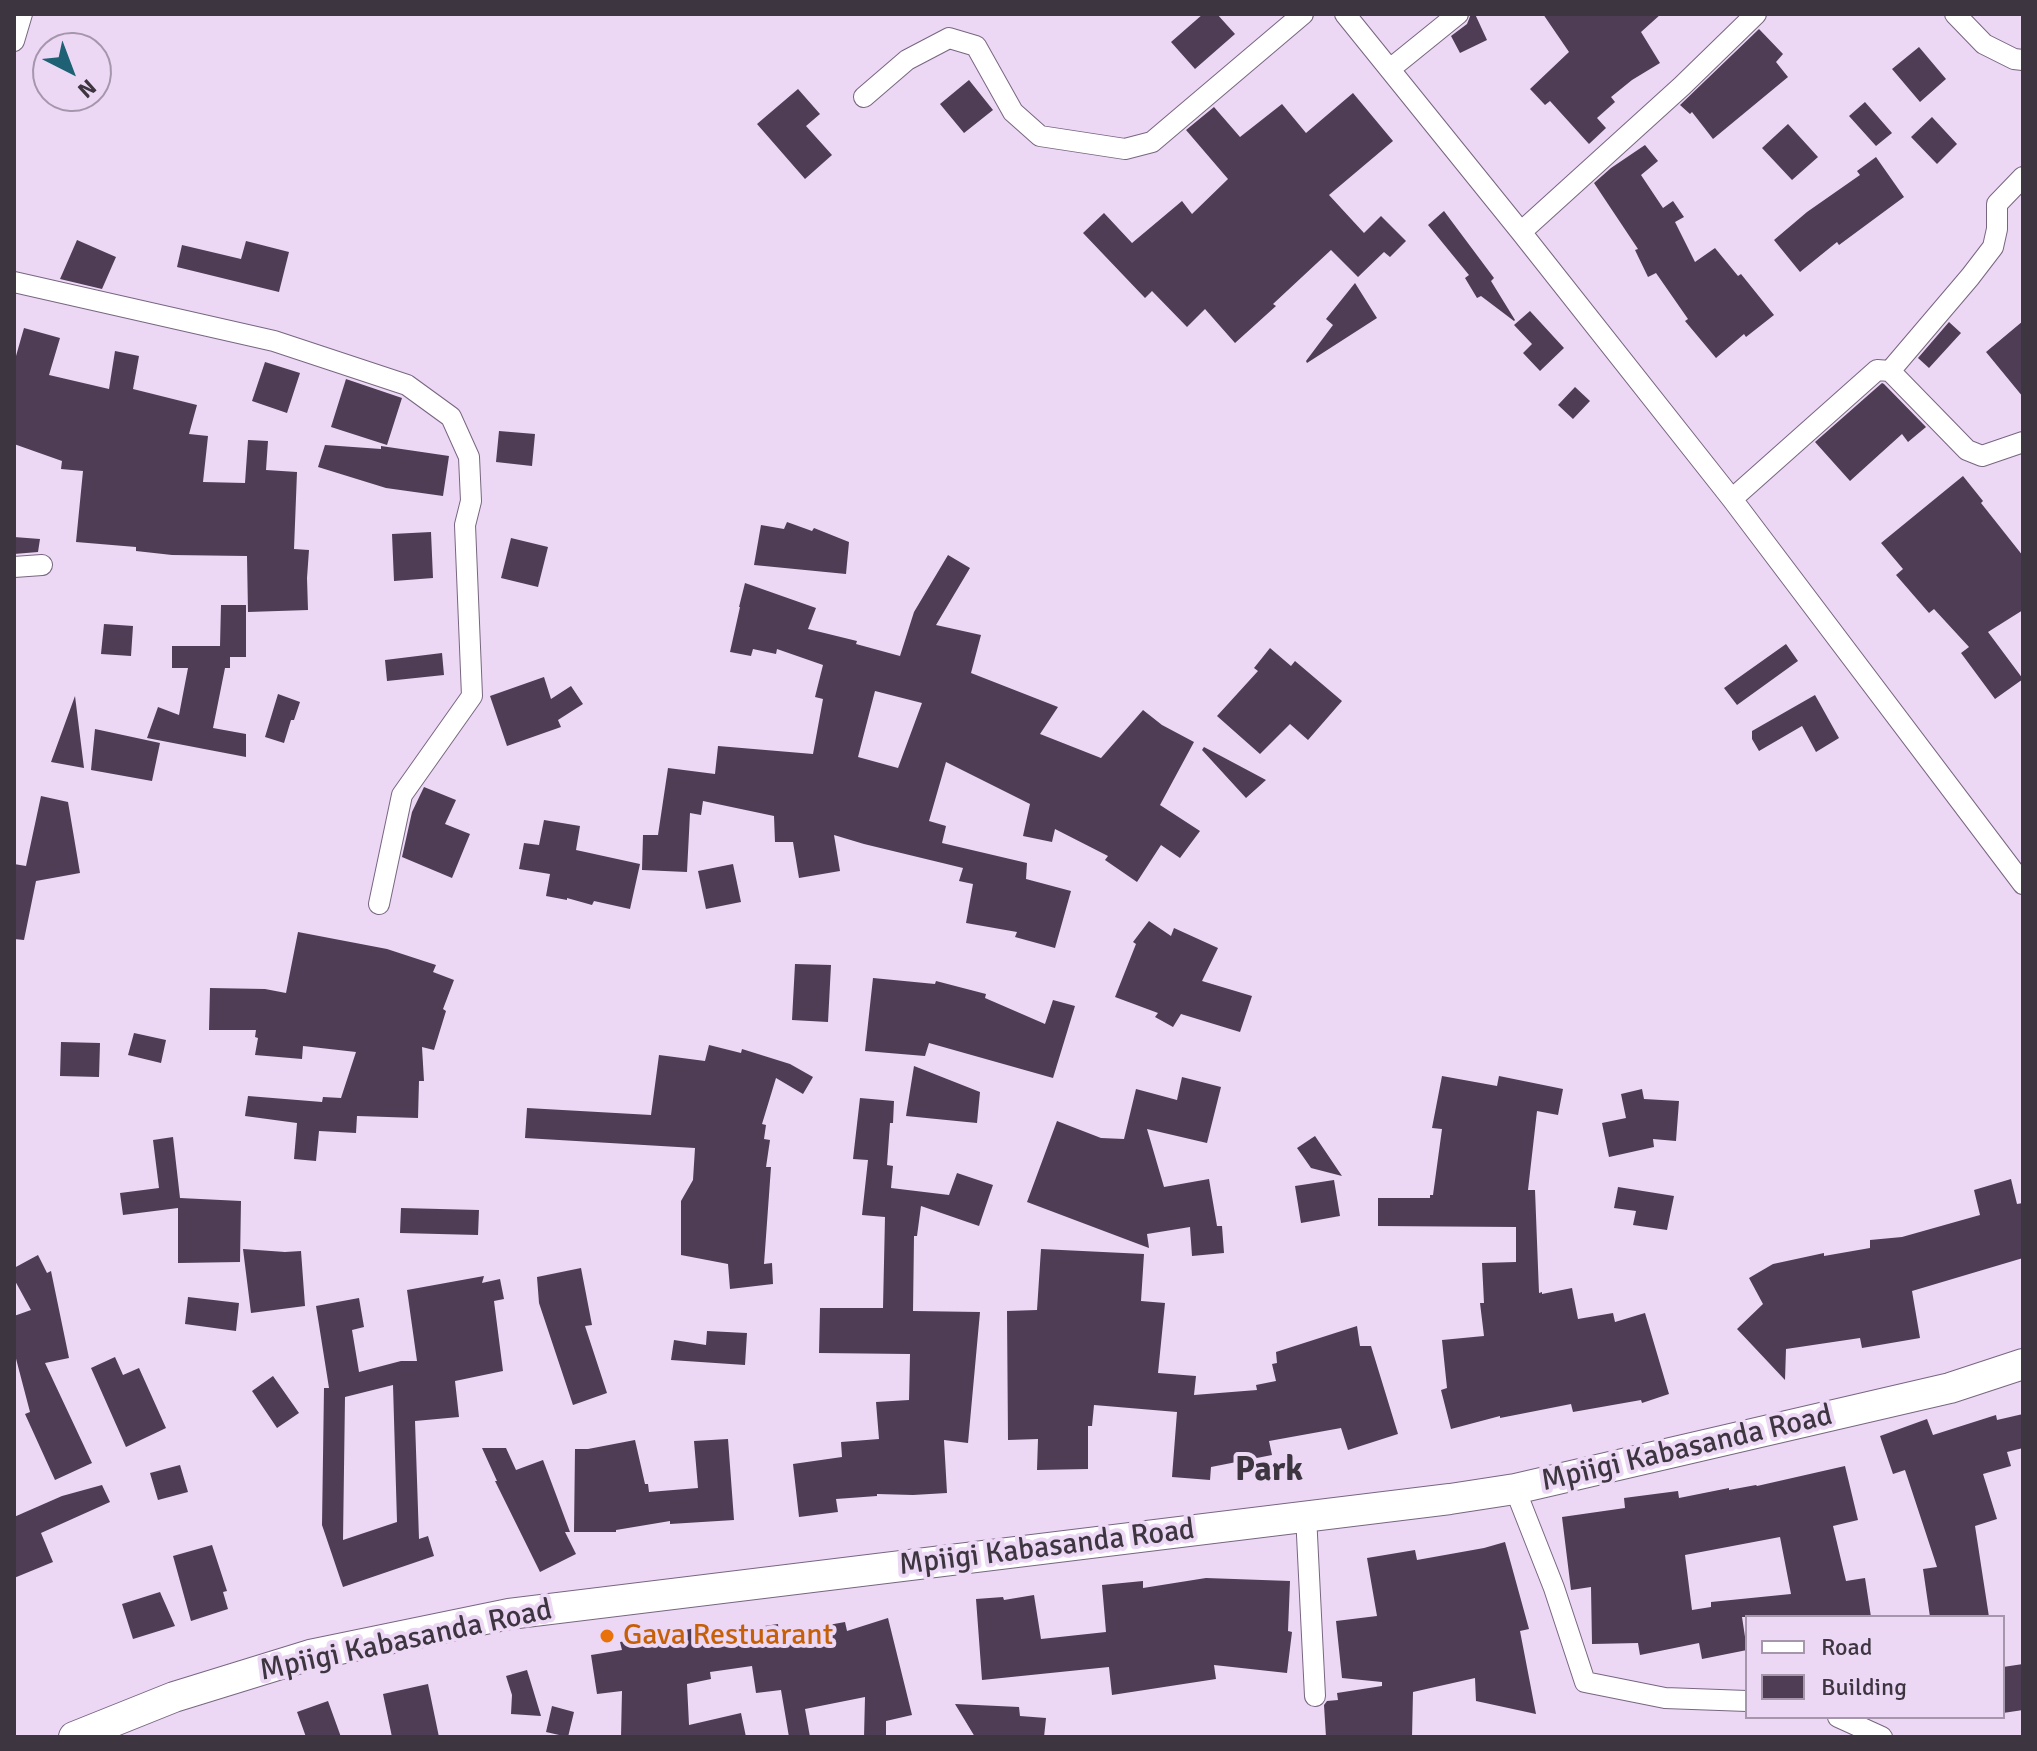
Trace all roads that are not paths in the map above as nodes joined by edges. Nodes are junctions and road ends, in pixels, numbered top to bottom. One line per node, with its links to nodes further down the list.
1 (22, 14): 7 (street)
2 (1303, 14): 10 (street)
3 (1345, 14): 9 (street)
4 (1458, 14): 9 (street)
5 (1756, 14): 12 (street)
6 (1955, 14): 8 (street)
7 (14, 41)
8 (2023, 60)
9 (1390, 69): 12 (street)
10 (864, 97)
11 (2023, 177): 14 (street)
12 (1521, 232): 16 (street)
13 (14, 282): 20 (street)
14 (1890, 371): 15 (street); 16 (street)
15 (2023, 442)
16 (1732, 499): 19 (street)
17 (42, 565): 18 (street)
18 (14, 567)
19 (2023, 884)
20 (379, 904)
21 (2023, 1364): 22 (main road, Mpiigi Kabasanda Road)
22 (1515, 1489): 23 (main road, Mpiigi Kabasanda Road); 25 (street)
23 (1306, 1515): 24 (street); 27 (main road, Mpiigi Kabasanda Road)
24 (1315, 1696)
25 (1745, 1701)
26 (1842, 1719): 28 (street)
27 (74, 1737)
28 (1882, 1737)

